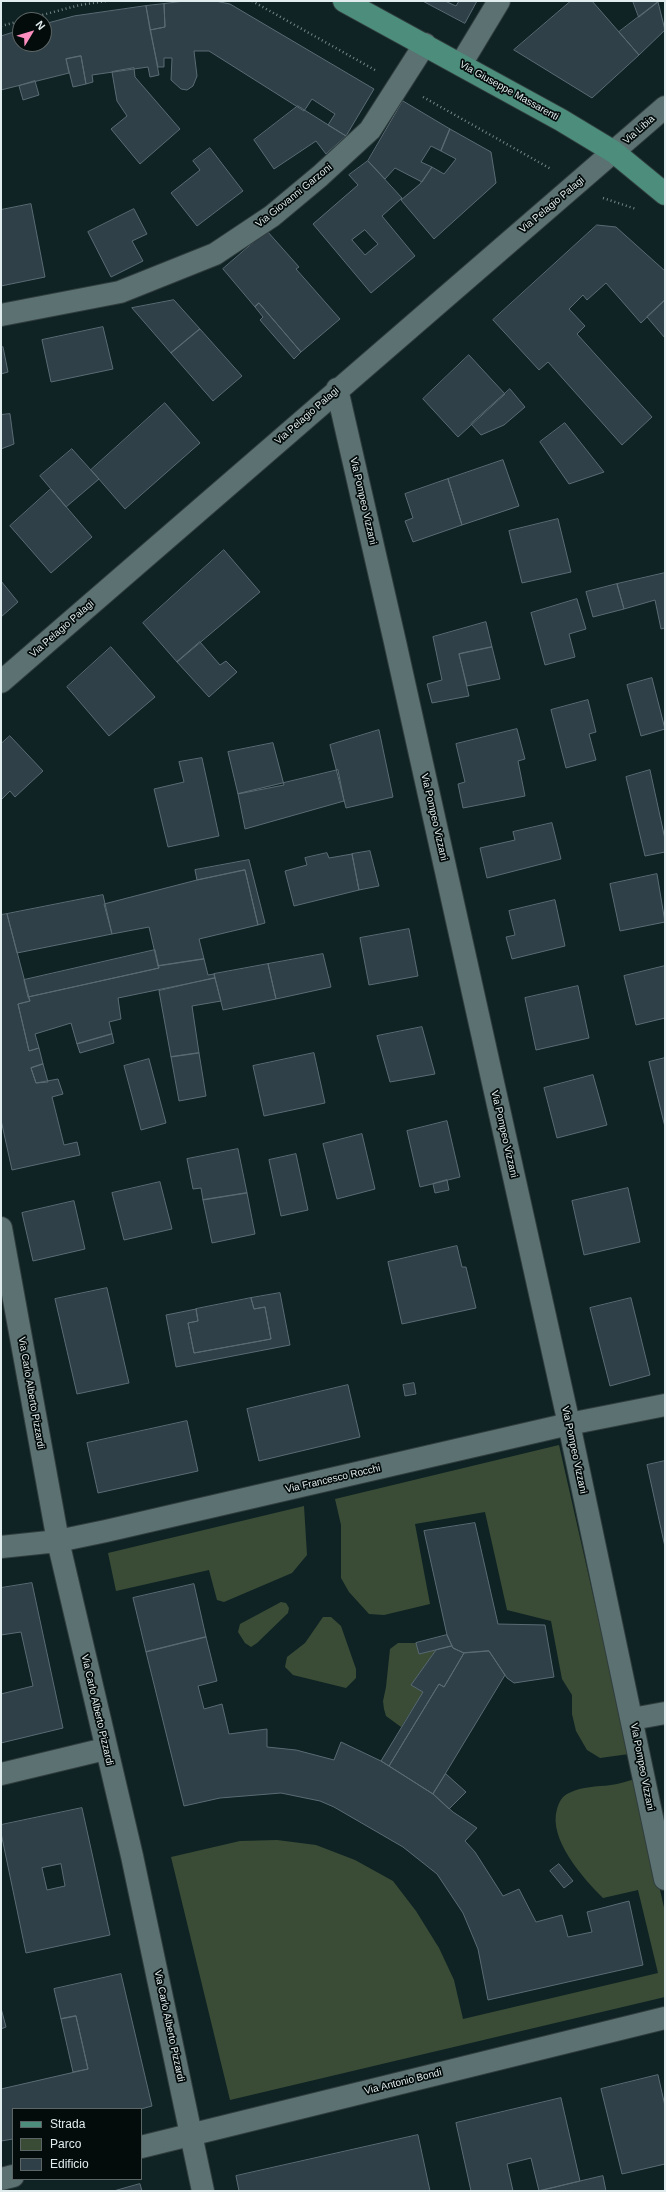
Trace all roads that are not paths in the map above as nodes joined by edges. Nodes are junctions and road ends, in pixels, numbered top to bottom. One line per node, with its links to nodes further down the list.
1 (344, 1): 3 (main road, Via Giuseppe Massarenti)
2 (499, 1): 4 (street)
3 (425, 44): 4 (main road, Via Giuseppe Massarenti); 8 (street, Via Giovanni Garzoni)
4 (461, 64): 6 (main road, Via Giuseppe Massarenti)
5 (665, 107): 6 (street, Via Libia)
6 (614, 152): 7 (main road, Via Giuseppe Massarenti); 9 (street, Via Pelagio Palagi)
7 (665, 194)
8 (1, 315)
9 (337, 390): 10 (street, Via Pelagio Palagi); 13 (street, Via Pompeo Vizzani)
10 (1, 682)
11 (1, 1228): 14 (street, Via Carlo Alberto Pizzardi)
12 (665, 1405): 13 (street, Via Francesco Rocchi)
13 (569, 1424): 14 (street, Via Francesco Rocchi); 17 (street, Via Pompeo Vizzani)
14 (58, 1541): 15 (street, Via Francesco Rocchi); 18 (street, Via Carlo Alberto Pizzardi)
15 (1, 1547)
16 (665, 1713): 17 (street)
17 (632, 1719): 20 (street, Via Pompeo Vizzani)
18 (105, 1749): 19 (street); 22 (street, Via Carlo Alberto Pizzardi)
19 (1, 1774)
20 (665, 1879)
21 (665, 2018): 22 (street, Via Antonio Bondi)
22 (192, 2134): 23 (street, Via Antonio Bondi); 26 (street, Via Carlo Alberto Pizzardi)
23 (142, 2147)
24 (12, 2176): 25 (street)
25 (1, 2179)
26 (203, 2191)

